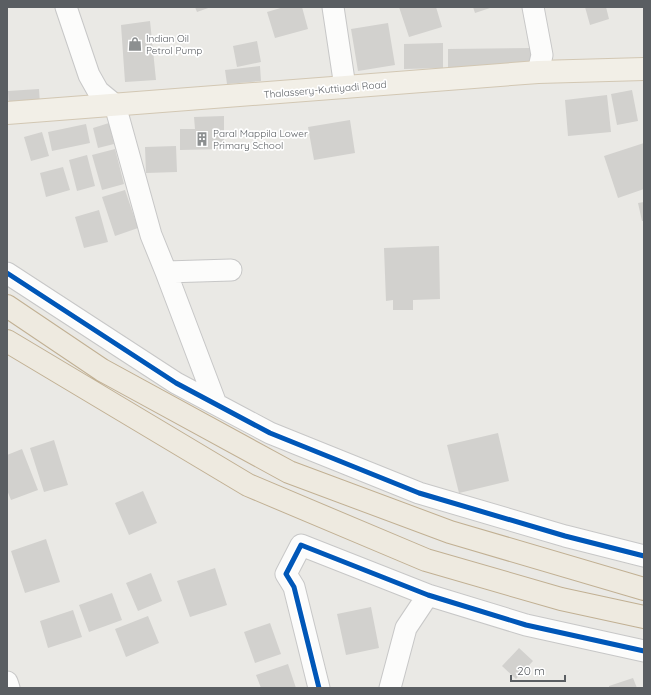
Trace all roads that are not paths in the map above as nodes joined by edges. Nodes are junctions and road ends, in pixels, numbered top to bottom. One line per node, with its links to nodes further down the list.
1 (66, 7): 7 (street)
2 (333, 7): 6 (street)
3 (533, 7): 5 (street)
4 (644, 69): 5 (main road, Thalassery-Kuttiyadi Road)
5 (538, 72): 6 (main road, Thalassery-Kuttiyadi Road)
6 (345, 87): 7 (main road, Thalassery-Kuttiyadi Road)
7 (115, 105): 8 (main road, Thalassery-Kuttiyadi Road); 10 (street)
8 (7, 114)
9 (231, 270): 10 (street)
10 (166, 272): 14 (street)
11 (7, 273): 14 (street)
12 (7, 306): 16 (highway)
13 (7, 341): 18 (highway)
14 (216, 404): 15 (street)
15 (644, 556)
16 (644, 590)
17 (428, 595): 19 (street); 22 (street); 23 (street)
18 (644, 617)
19 (644, 651)
20 (7, 682): 21 (street)
21 (9, 688)
22 (319, 688)
23 (390, 688)

